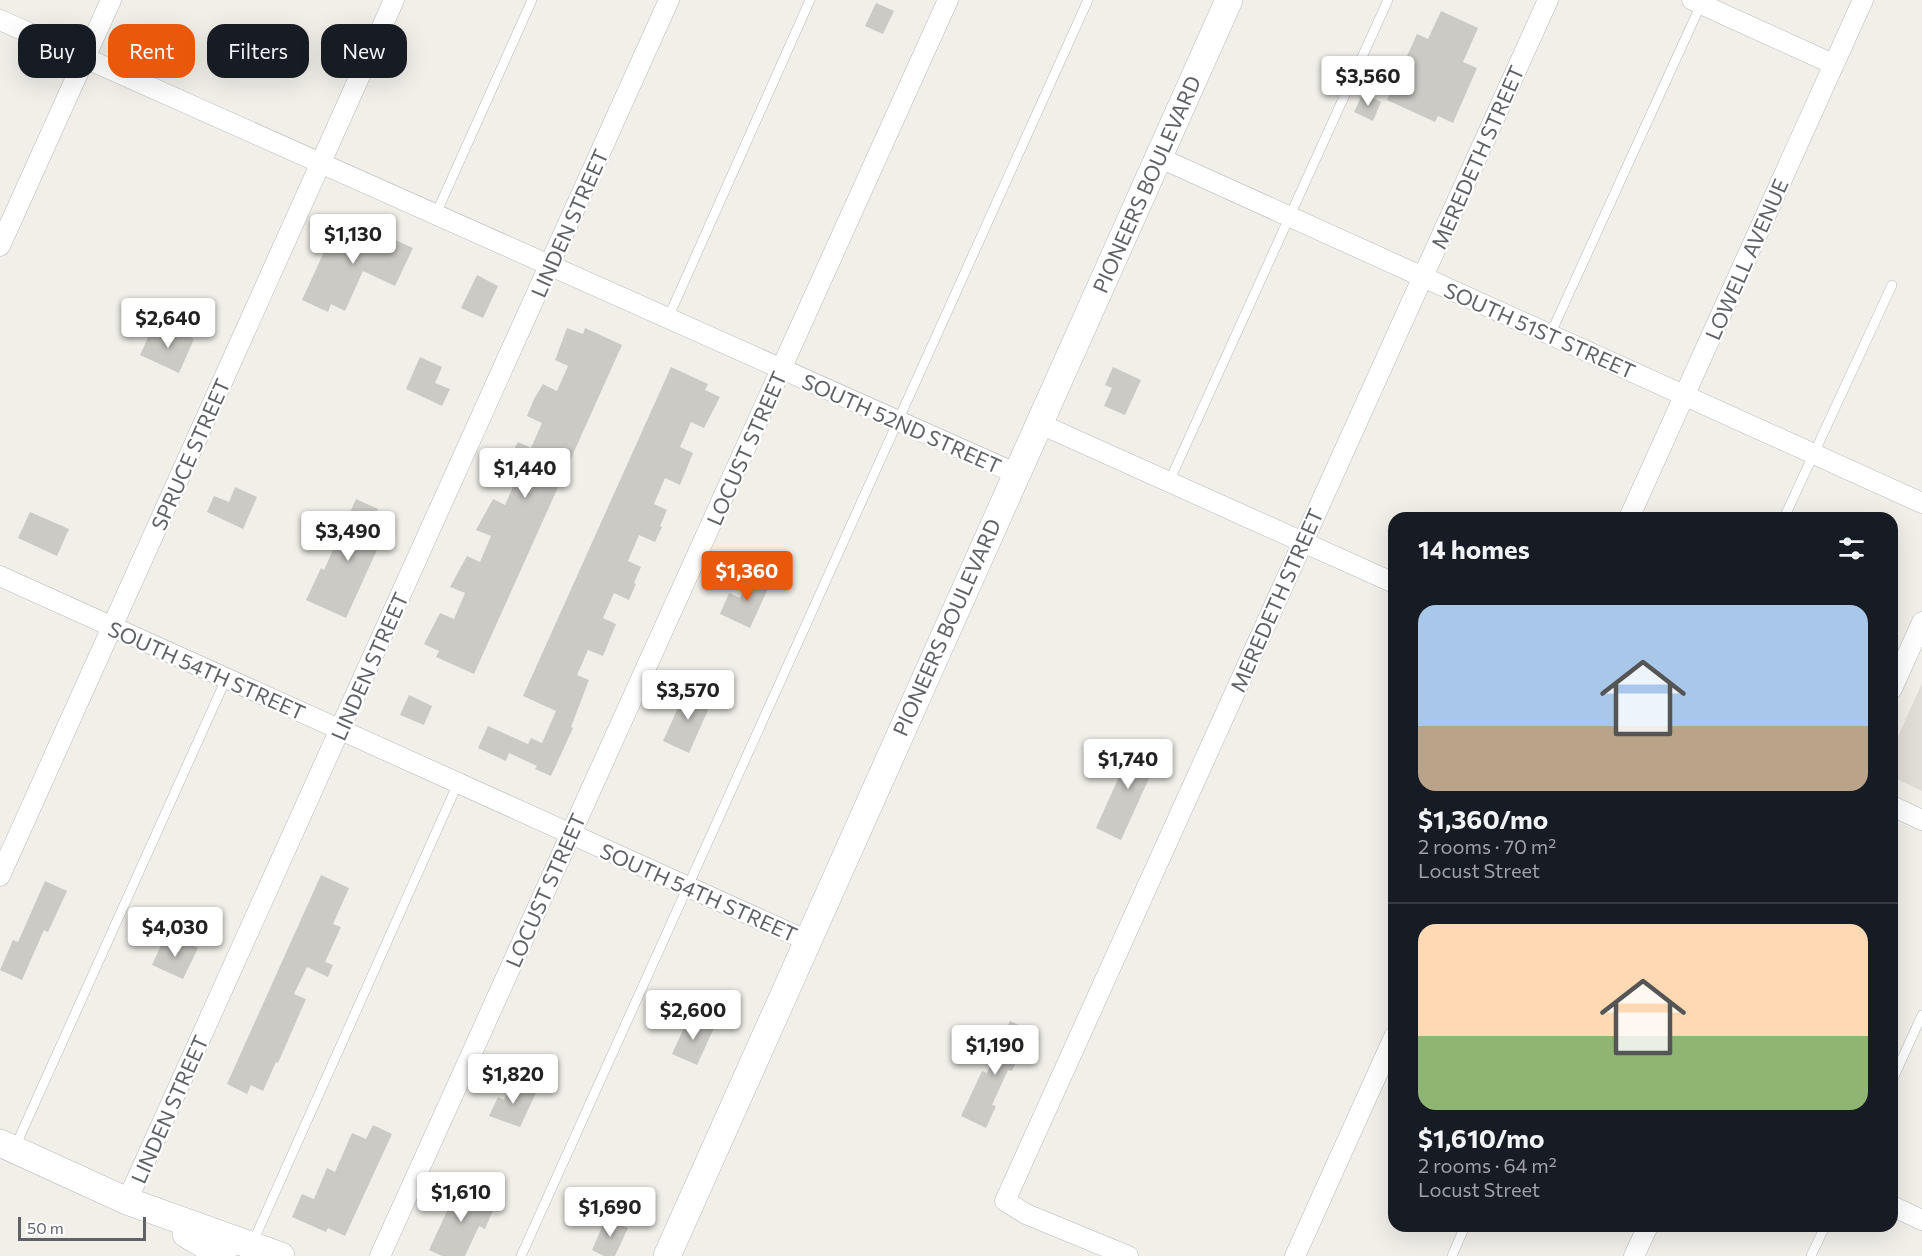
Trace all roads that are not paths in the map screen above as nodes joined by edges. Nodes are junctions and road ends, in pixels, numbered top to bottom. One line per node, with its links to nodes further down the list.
1 (111, 0): 15 (street)
2 (394, 0): 20 (street, SPRUCE STREET)
3 (532, 0): 21 (lane)
4 (669, 0): 24 (street, LINDEN STREET)
5 (810, 0): 27 (lane)
6 (948, 0): 29 (street, LOCUST STREET)
7 (1088, 0): 31 (lane)
8 (1388, 0): 22 (lane)
9 (1548, 0): 25 (street, MEREDETH STREET)
10 (1863, 0): 17 (street, LOWELL AVENUE)
11 (1226, 1): 19 (main road, PIONEERS BOULEVARD)
12 (1699, 1): 17 (street); 28 (lane)
13 (0, 20): 14 (street, SOUTH 52ND STREET)
14 (18, 28)
15 (96, 33)
16 (96, 62): 20 (street, SOUTH 52ND STREET)
17 (1833, 64): 30 (street, LOWELL AVENUE)
18 (76, 78): 23 (street)
19 (1158, 157): 22 (street, SOUTH 51ST STREET); 32 (main road, PIONEERS BOULEVARD)
20 (320, 164): 21 (street, SOUTH 52ND STREET); 43 (street, SPRUCE STREET)
21 (435, 216): 24 (street, SOUTH 52ND STREET)
22 (1290, 217): 25 (street, SOUTH 51ST STREET); 35 (lane)
23 (0, 246)
24 (549, 266): 27 (street, SOUTH 52ND STREET); 46 (street, LINDEN STREET)
25 (1422, 277): 28 (street, SOUTH 51ST STREET); 39 (street, MEREDETH STREET)
26 (1892, 285): 33 (lane)
27 (668, 318): 29 (street, SOUTH 52ND STREET)
28 (1550, 335): 30 (street, SOUTH 51ST STREET)
29 (781, 368): 31 (street, SOUTH 52ND STREET); 50 (street, LOCUST STREET)
30 (1685, 396): 33 (street, SOUTH 51ST STREET); 37 (street, LOWELL AVENUE)
31 (897, 420): 34 (street, SOUTH 52ND STREET); 52 (lane)
32 (1038, 423): 34 (main road, PIONEERS BOULEVARD); 35 (street)
33 (1812, 453): 36 (street, SOUTH 51ST STREET); 38 (lane)
34 (1015, 473): 53 (main road, PIONEERS BOULEVARD)
35 (1169, 482): 39 (street)
36 (1922, 503)
37 (1632, 512)
38 (1787, 512)
39 (1302, 542): 41 (street); 70 (street, MEREDETH STREET)
40 (0, 576): 43 (street, SOUTH 54TH STREET)
41 (1388, 581)
42 (1922, 622): 44 (street)
43 (112, 627): 45 (street, SOUTH 54TH STREET); 51 (street, SPRUCE STREET)
44 (1898, 676)
45 (226, 679): 46 (street, SOUTH 54TH STREET); 57 (lane)
46 (340, 730): 47 (street, SOUTH 54TH STREET); 58 (street, LINDEN STREET)
47 (458, 783): 50 (street, SOUTH 54TH STREET); 64 (lane)
48 (1898, 809): 49 (street)
49 (1922, 820)
50 (571, 834): 52 (street, SOUTH 54TH STREET); 67 (street, LOCUST STREET)
51 (0, 876)
52 (687, 886): 53 (street, SOUTH 54TH STREET); 68 (lane)
53 (808, 941): 69 (main road, PIONEERS BOULEVARD)
54 (1922, 1015): 56 (lane)
55 (1388, 1050): 71 (street)
56 (1898, 1067)
57 (7, 1146): 58 (main road)
58 (127, 1201): 64 (main road); 65 (main road)
59 (1898, 1209): 60 (street)
60 (1922, 1220)
61 (1462, 1232): 72 (lane)
62 (1645, 1232): 73 (street)
63 (1822, 1232): 74 (lane)
64 (251, 1245): 66 (main road)
65 (223, 1256)
66 (281, 1256)
67 (380, 1256)
68 (521, 1256)
69 (667, 1256)
70 (1128, 1256)
71 (1295, 1256)
72 (1452, 1256)
73 (1634, 1256)
74 (1811, 1256)

